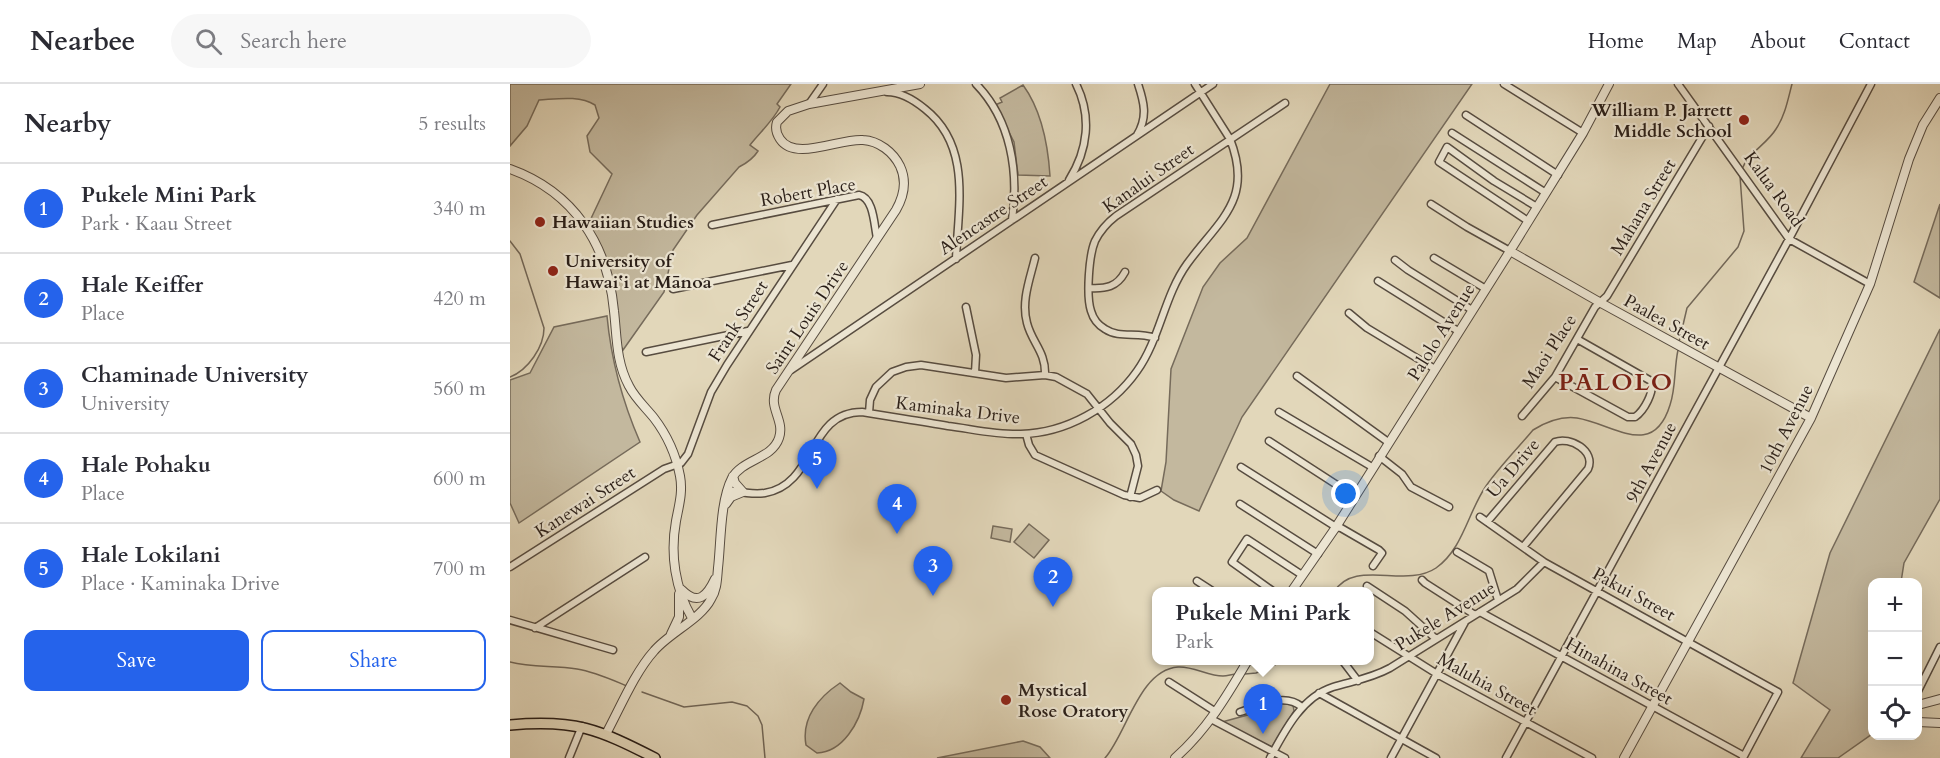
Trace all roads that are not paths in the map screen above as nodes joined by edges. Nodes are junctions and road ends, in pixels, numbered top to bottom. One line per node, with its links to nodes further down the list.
1 (823, 84): 16 (street)
2 (920, 84): 12 (street, Saint Louis Drive)
3 (976, 84): 30 (street)
4 (1076, 84): 25 (street)
5 (1138, 84): 21 (street)
6 (1195, 84): 13 (street, Kaminaka Drive)
7 (1213, 84): 13 (street, Alencastre Street)
8 (1504, 84): 20 (street)
9 (1609, 84): 20 (street, Palolo Avenue)
10 (1678, 84): 18 (street, Kalua Road)
11 (1871, 84): 34 (street, 9th Avenue)
12 (884, 92): 16 (street, Saint Louis Drive); 38 (street)
13 (1200, 93): 21 (street, Alencastre Street); 22 (street, Kaminaka Drive)
14 (1940, 98): 43 (street, 10th Avenue)
15 (1285, 103): 22 (street, Kanalui Street)
16 (809, 104): 33 (street, Saint Louis Drive)
17 (1466, 115): 24 (street)
18 (1709, 126): 34 (street, Kalua Road); 47 (street, Mahana Street)
19 (1452, 133): 26 (street)
20 (1583, 133): 24 (street, Palolo Avenue)
21 (1134, 138): 25 (street, Alencastre Street)
22 (1230, 139): 44 (street, Kanalui Street); 53 (street, Kaminaka Drive)
23 (510, 169): 72 (street)
24 (1558, 175): 26 (street, Palolo Avenue)
25 (1068, 182): 30 (street, Alencastre Street)
26 (1546, 193): 29 (street, Palolo Avenue)
27 (837, 199): 32 (street, Robert Place); 33 (street, Robert Place); 40 (street, Frank Street)
28 (1431, 204): 35 (street)
29 (1537, 207): 31 (street, Palolo Avenue); 31 (street)
30 (1012, 220): 38 (street, Alencastre Street)
31 (1528, 221): 35 (street, Palolo Avenue)
32 (712, 225)
33 (877, 238): 58 (street, Saint Louis Drive)
34 (1789, 239): 43 (street, Kalua Road); 56 (street, 9th Avenue)
35 (1510, 251): 46 (street, Palolo Avenue); 47 (street, Paalea Street)
36 (1035, 258): 60 (street)
37 (1434, 258): 46 (street)
38 (956, 259): 58 (street, Alencastre Street)
39 (1395, 260): 49 (street)
40 (792, 266): 45 (street); 51 (street, Frank Street)
41 (1125, 272): 44 (street)
42 (1378, 281): 52 (street)
43 (1870, 284): 67 (street, 10th Avenue)
44 (1089, 288): 53 (street, Kanalui Street)
45 (673, 289)
46 (1486, 289): 49 (street, Palolo Avenue)
47 (1601, 303): 54 (street, Maoi Place); 56 (street, Paalea Street)
48 (966, 307): 59 (street)
49 (1472, 310): 52 (street, Palolo Avenue)
50 (1348, 313): 57 (street)
51 (749, 331): 55 (street); 72 (street, Frank Street)
52 (1458, 331): 57 (street, Palolo Avenue)
53 (1155, 338): 63 (street, Kaminaka Drive)
54 (1577, 339): 62 (street, Maoi Place); 62 (street)
55 (646, 352)
56 (1719, 367): 67 (street, Paalea Street); 103 (street, 9th Avenue)
57 (1435, 369): 70 (street, Palolo Avenue)
58 (790, 370): 75 (street, Saint Louis Drive)
59 (975, 373): 60 (street); 65 (street)
60 (1045, 375): 63 (street)
61 (1297, 376): 70 (street)
62 (1555, 377): 66 (street, Maoi Place)
63 (1099, 409): 68 (street, Kaminaka Drive); 80 (street)
64 (1279, 411): 74 (street)
65 (869, 413): 68 (street, Kaminaka Drive); 78 (street, Kaminaka Drive)
66 (1522, 416)
67 (1811, 418): 113 (street, 10th Avenue)
68 (1026, 434): 80 (street)
69 (1269, 441): 79 (street)
70 (1388, 442): 71 (street, Palolo Avenue)
71 (1379, 456): 74 (street, Palolo Avenue); 83 (street)
72 (677, 464): 93 (street, Kanewai Street); 98 (street)
73 (1240, 467): 86 (street)
74 (1372, 467): 79 (street, Palolo Avenue)
75 (734, 476): 76 (street, Saint Louis Drive); 78 (street)
76 (728, 490): 78 (street, Kaminaka Drive); 82 (street, Saint Louis Drive)
77 (1157, 490): 80 (street)
78 (743, 492): 82 (street)
79 (1354, 496): 86 (street, Palolo Avenue)
80 (1131, 497)
81 (1240, 504): 89 (street)
82 (725, 505): 94 (street, Saint Louis Drive)
83 (1449, 507)
84 (1480, 517): 85 (street, Pakui Street)
85 (1487, 522): 87 (street, Pakui Street); 87 (street, Ua Drive)
86 (1336, 527): 89 (street, Palolo Avenue); 92 (street)
87 (1523, 547): 91 (street, Pakui Street)
88 (1457, 552): 104 (street)
89 (1318, 554): 95 (street, Palolo Avenue)
90 (645, 558): 109 (street)
91 (1544, 562): 103 (street, Pakui Street); 104 (street, Pukele Avenue)
92 (1373, 566)
93 (510, 567)
94 (717, 574): 98 (street); 106 (street, Saint Louis Drive)
95 (1302, 575): 100 (street); 101 (street, Palolo Avenue)
96 (1422, 580): 105 (street, Hinahina Street)
97 (1197, 581): 99 (street)
98 (679, 586): 106 (street); 111 (street)
99 (1207, 587)
100 (1268, 587)
101 (1294, 587)
102 (1374, 591): 112 (street)
103 (1598, 591): 113 (street, Pakui Street); 116 (street, 9th Avenue)
104 (1498, 600): 105 (street, Pukele Avenue)
105 (1477, 613): 108 (street, Pukele Avenue); 116 (street, Hinahina Street)
106 (692, 618): 111 (street, Saint Louis Drive)
107 (510, 620): 109 (street)
108 (1466, 620): 112 (street, Pukele Avenue); 120 (street)
109 (534, 628): 115 (street)
110 (1374, 635): 117 (street, Maluhia Street)
111 (669, 637): 136 (street, Saint Louis Drive)
112 (1436, 639): 117 (street, Pukele Avenue)
113 (1688, 641): 127 (street, 10th Avenue); 139 (street, Pakui Street)
114 (1940, 646): 123 (street)
115 (613, 650)
116 (1562, 656): 127 (street, Hinahina Street); 131 (street, 9th Avenue)
117 (1408, 657): 120 (street, Maluhia Street); 121 (street, Pukele Avenue)
118 (1245, 665): 130 (street)
119 (1346, 665): 121 (street)
120 (1437, 674): 131 (street, Maluhia Street); 137 (street)
121 (1358, 681): 124 (street, Pukele Avenue)
122 (1169, 682): 130 (street)
123 (1920, 686)
124 (1319, 693): 128 (street); 137 (street)
125 (1940, 699): 126 (street)
126 (1922, 704)
127 (1653, 706): 139 (street, Hinahina Street); 148 (street, 10th Avenue)
128 (1302, 708): 129 (street); 138 (street)
129 (1240, 712)
130 (1214, 715): 138 (street); 142 (street)
131 (1526, 722): 146 (street, 9th Avenue); 147 (street, Maluhia Street)
132 (1922, 722): 133 (street)
133 (1940, 723)
134 (510, 725): 135 (main road)
135 (582, 726): 136 (main road); 140 (street)
136 (606, 734): 141 (main road)
137 (1401, 739): 144 (street); 145 (street)
138 (1272, 755): 143 (street)
139 (1743, 757)
140 (569, 758)
141 (655, 758)
142 (1174, 758)
143 (1285, 758)
144 (1391, 758)
145 (1436, 758)
146 (1506, 758)
147 (1592, 758)
148 (1624, 758)

